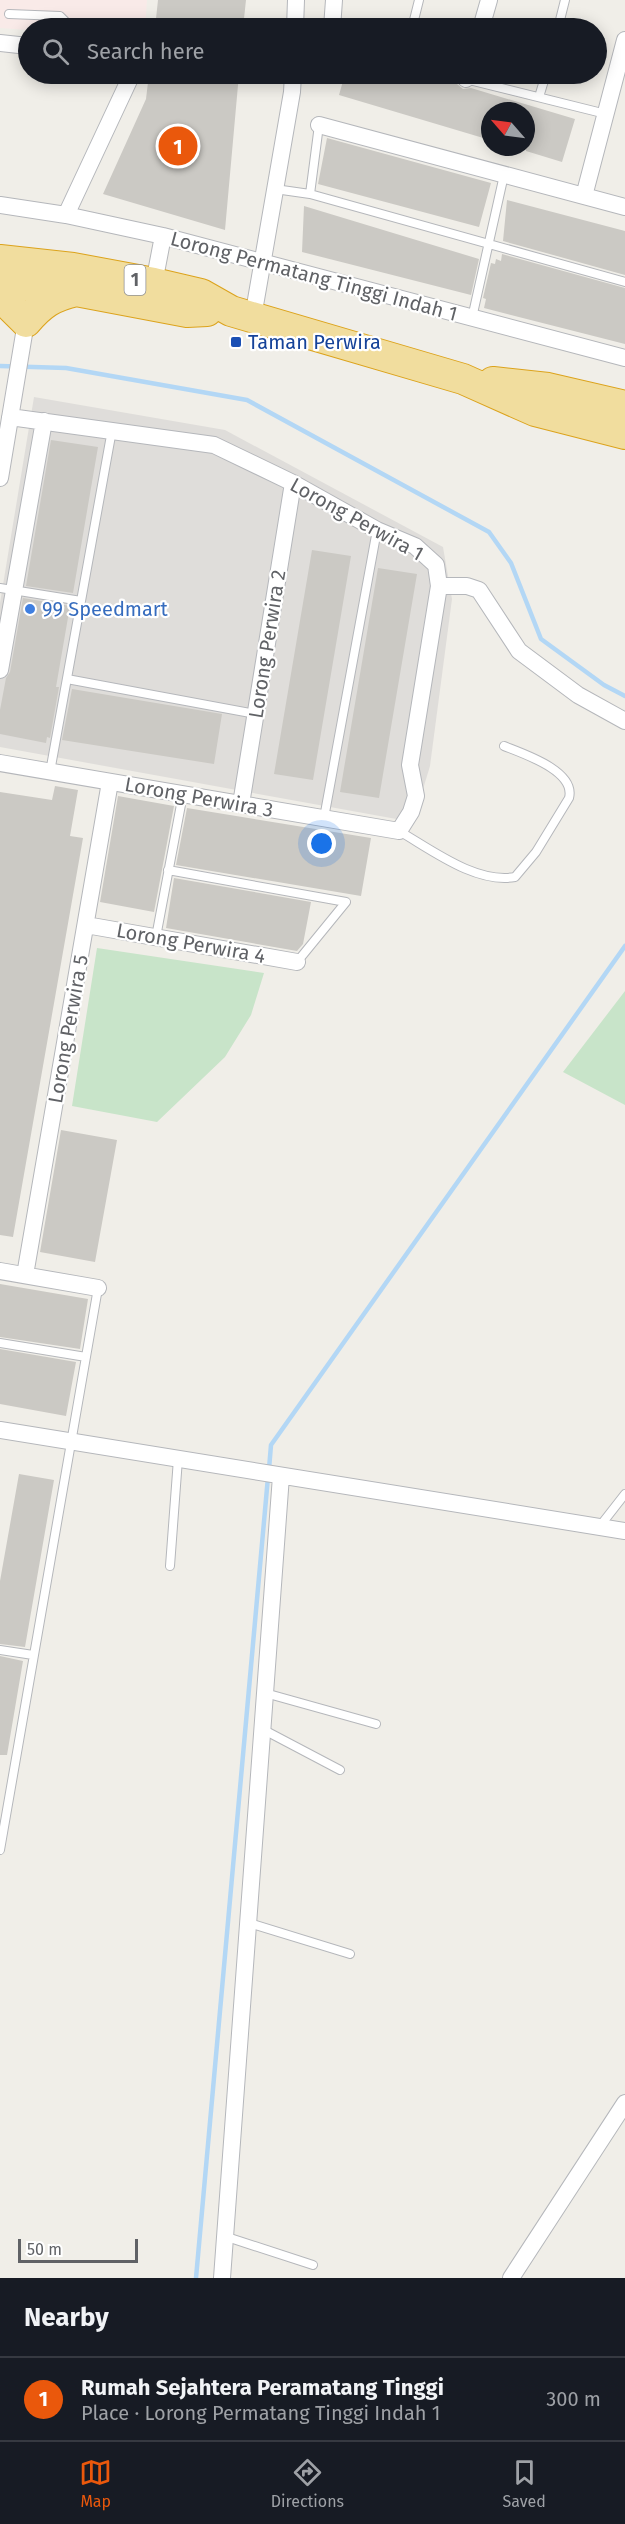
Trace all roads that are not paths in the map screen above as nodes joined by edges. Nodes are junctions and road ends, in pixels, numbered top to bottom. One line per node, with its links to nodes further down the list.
1 (296, 0): 8 (street)
2 (334, 0): 9 (street)
3 (419, 0): 10 (lane)
4 (489, 0): 11 (street)
5 (565, 0): 12 (lane)
6 (9, 14): 7 (lane)
7 (62, 18)
8 (295, 18)
9 (333, 18)
10 (414, 18)
11 (484, 18)
12 (560, 18)
13 (625, 40): 21 (street)
14 (0, 44): 15 (street)
15 (18, 45)
16 (127, 84): 29 (street)
17 (292, 84): 24 (street)
18 (494, 84): 20 (lane)
19 (543, 84): 20 (lane)
20 (539, 97): 21 (lane)
21 (606, 114): 26 (street)
22 (319, 125): 23 (street); 25 (lane)
23 (504, 175): 26 (street); 31 (lane)
24 (275, 189): 25 (lane); 33 (street)
25 (310, 194): 31 (lane)
26 (584, 196): 28 (street)
27 (0, 205): 29 (street, Lorong Permatang Tinggi Indah 1)
28 (625, 207)
29 (66, 215): 30 (street, Lorong Permatang Tinggi Indah 1)
30 (163, 236): 33 (street, Lorong Permatang Tinggi Indah 1); 37 (street)
31 (488, 244): 36 (lane); 41 (lane)
32 (0, 260): 34 (highway, 1)
33 (263, 262): 40 (street); 41 (street, Lorong Permatang Tinggi Indah 1)
34 (33, 274): 35 (highway, 1); 37 (highway, 1); 38 (highway, 1); 42 (street)
35 (0, 282)
36 (625, 282)
37 (154, 283): 40 (highway, 1)
38 (76, 291): 40 (highway, 1); 42 (highway)
39 (0, 296): 42 (highway)
40 (242, 314): 44 (highway, 1)
41 (472, 318): 43 (street, Lorong Permatang Tinggi Indah 1)
42 (24, 333): 46 (street)
43 (625, 358)
44 (463, 379): 45 (highway, 1); 49 (highway, 1)
45 (625, 406)
46 (10, 417): 47 (street, Lorong Perwira 1); 50 (street)
47 (44, 421): 48 (street, Lorong Perwira 1); 54 (street)
48 (112, 430): 51 (street, Lorong Perwira 1); 55 (lane)
49 (625, 434)
50 (0, 478)
51 (293, 483): 52 (street, Lorong Perwira 1); 58 (street, Lorong Perwira 2)
52 (377, 530): 53 (street, Lorong Perwira 1); 66 (lane)
53 (439, 586): 59 (street); 67 (street, Lorong Perwira 1)
54 (7, 589): 55 (lane); 56 (street)
55 (81, 601): 57 (lane)
56 (0, 670)
57 (67, 679): 58 (lane); 62 (lane)
58 (256, 714): 65 (street, Lorong Perwira 2)
59 (625, 721)
60 (504, 746): 67 (lane)
61 (0, 764): 62 (street, Lorong Perwira 3)
62 (50, 772): 63 (street, Lorong Perwira 3)
63 (110, 782): 64 (street, Lorong Perwira 3); 69 (street, Lorong Perwira 5)
64 (183, 794): 65 (street, Lorong Perwira 3); 68 (lane)
65 (241, 804): 66 (street, Lorong Perwira 3)
66 (324, 818): 67 (street, Lorong Perwira 3)
67 (399, 831)
68 (168, 870): 70 (lane); 71 (lane)
69 (86, 925): 70 (street, Lorong Perwira 4); 73 (street, Lorong Perwira 5)
70 (156, 937): 71 (street, Lorong Perwira 4)
71 (297, 962)
72 (0, 1271): 73 (street)
73 (25, 1275): 74 (street)
74 (98, 1288): 76 (lane)
75 (0, 1343): 76 (lane)
76 (86, 1357): 78 (lane)
77 (0, 1430): 78 (street)
78 (71, 1442): 79 (street); 86 (lane)
79 (178, 1459): 80 (street); 84 (lane)
80 (279, 1476): 82 (street); 87 (street)
81 (625, 1494): 82 (lane)
82 (600, 1527): 83 (street)
83 (625, 1531)
84 (170, 1566)
85 (0, 1650): 86 (lane)
86 (33, 1655): 91 (lane)
87 (265, 1693): 88 (lane); 89 (street)
88 (376, 1724)
89 (264, 1730): 90 (lane); 93 (street)
90 (340, 1770)
91 (4, 1806): 92 (lane)
92 (0, 1850)
93 (249, 1923): 94 (lane); 96 (street)
94 (350, 1954)
95 (625, 2103): 99 (street)
96 (227, 2237): 97 (lane); 98 (street)
97 (313, 2265)
98 (222, 2278)
99 (511, 2278)

